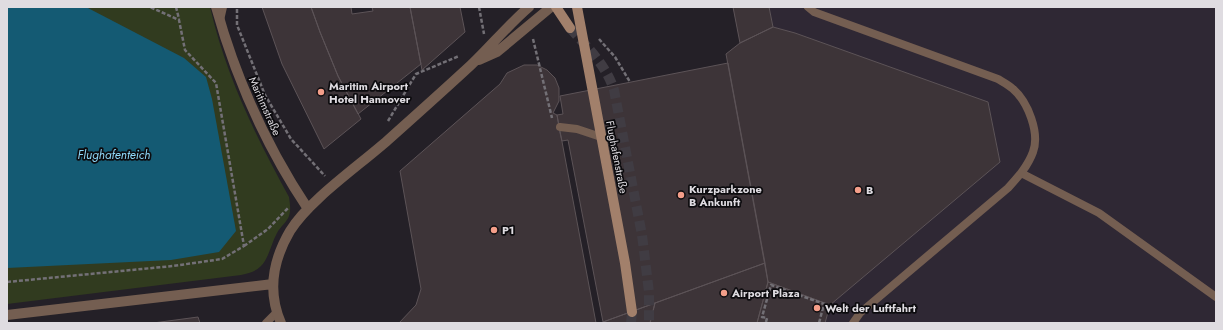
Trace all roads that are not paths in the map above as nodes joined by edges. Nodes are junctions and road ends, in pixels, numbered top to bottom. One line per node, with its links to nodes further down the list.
1 (216, 7): 8 (street, Maritimstraße)
2 (223, 7): 8 (lane)
3 (529, 7): 10 (street)
4 (551, 7): 10 (street)
5 (556, 7): 9 (main road)
6 (577, 7): 12 (main road, Flughafenstraße)
7 (808, 7): 13 (lane)
8 (220, 21): 14 (street, Maritimstraße)
9 (570, 28)
10 (472, 64): 14 (street)
11 (560, 127): 12 (lane)
12 (601, 137): 17 (main road, Flughafenstraße)
13 (1021, 173): 16 (lane); 21 (lane)
14 (308, 209): 15 (street)
15 (272, 284): 18 (street); 19 (street)
16 (1216, 297)
17 (632, 312)
18 (7, 315)
19 (278, 318): 20 (lane)
20 (266, 323)
21 (852, 323)

